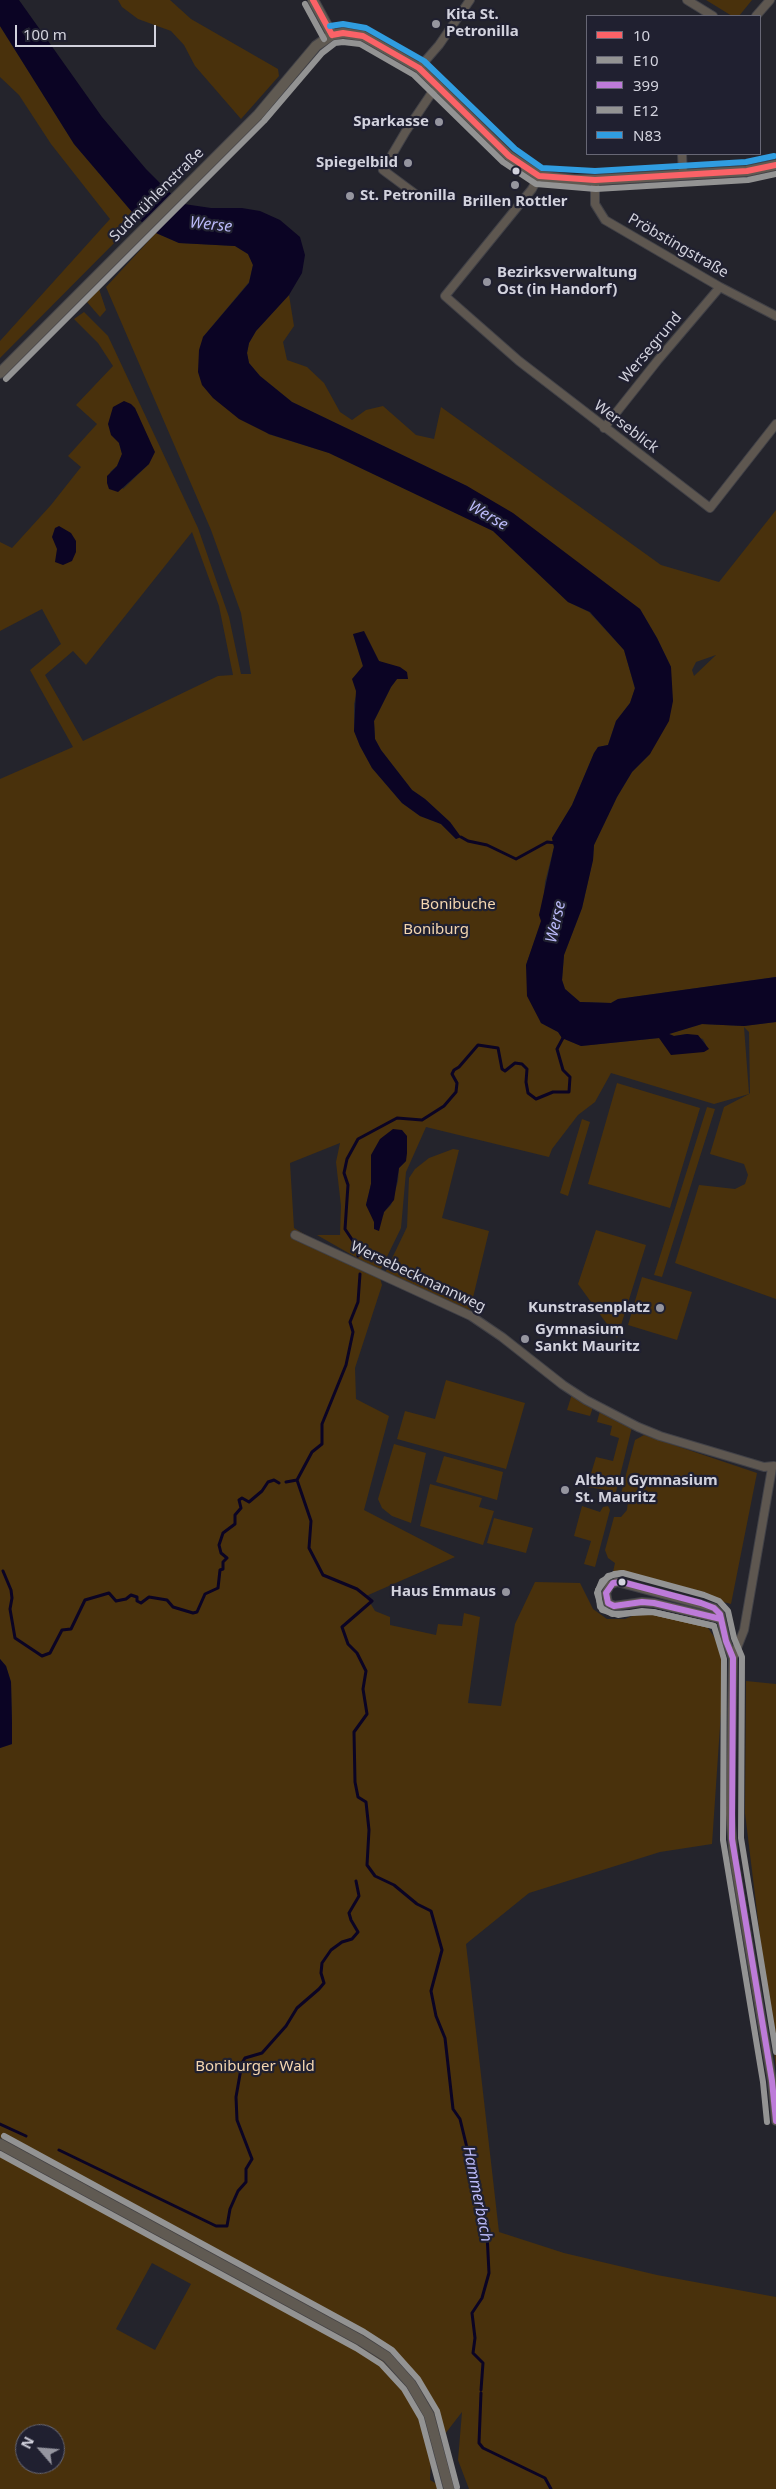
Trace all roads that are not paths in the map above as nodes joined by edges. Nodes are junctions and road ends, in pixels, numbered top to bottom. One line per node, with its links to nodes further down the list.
1 (313, 0): 7 (street)
2 (470, 0): 8 (street)
3 (687, 0): 5 (street)
4 (770, 0): 6 (street)
5 (711, 15)
6 (757, 15)
7 (332, 35): 8 (street); 18 (street, Sudmühlenstraße)
8 (419, 68): 9 (street)
9 (439, 86): 13 (street); 15 (street)
10 (682, 155): 12 (street)
11 (776, 165): 12 (street)
12 (683, 174): 14 (street)
13 (538, 176): 14 (street); 20 (street, Werseblick)
14 (595, 180): 16 (street, Pröbstingstraße)
15 (418, 196)
16 (720, 287): 17 (street, Pröbstingstraße); 20 (street, Wersegrund)
17 (776, 316)
18 (0, 372)
19 (776, 424): 20 (street, Werseblick)
20 (604, 428)
21 (295, 1235): 22 (street, Wersebeckmannweg)
22 (771, 1467): 24 (street, Wersebeckmannweg)
23 (721, 1619): 23 (street); 24 (street, Wersebeckmannweg)
24 (733, 1658): 25 (street, Wersebeckmannweg)
25 (776, 2121)
26 (0, 2144): 27 (street)
27 (449, 2489)

